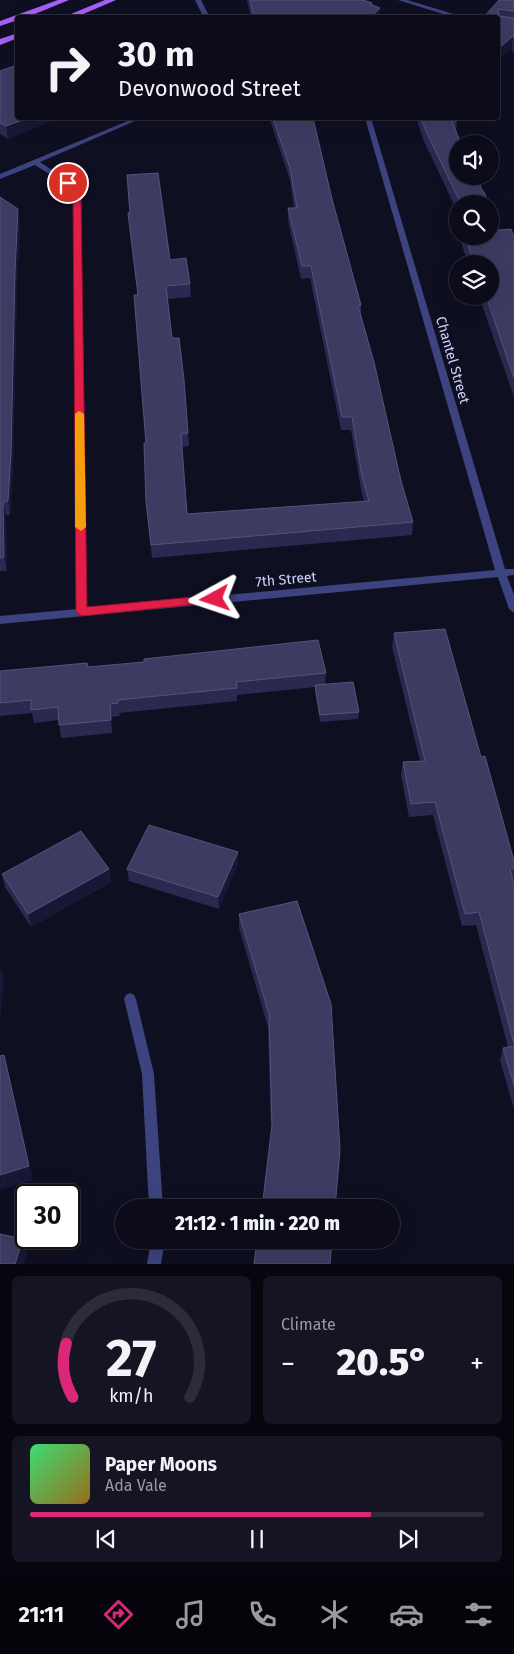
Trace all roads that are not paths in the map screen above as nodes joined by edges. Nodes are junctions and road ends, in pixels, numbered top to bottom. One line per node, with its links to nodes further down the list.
1 (65, 0): 5 (main road)
2 (112, 0): 6 (main road)
3 (198, 0): 7 (street)
4 (401, 0): 8 (street)
5 (24, 15)
6 (73, 15)
7 (206, 15)
8 (441, 15)
9 (15, 18): 10 (main road)
10 (0, 24)
11 (15, 36): 12 (main road)
12 (0, 42)
13 (133, 120): 15 (street)
14 (369, 120): 18 (street, Chantel Street)
15 (35, 162): 16 (street); 20 (street)
16 (0, 177)
17 (514, 572): 18 (street, 7th Street)
18 (502, 573): 19 (street, Chantel Street); 20 (street, 7th Street)
19 (514, 609)
20 (82, 612): 21 (street, 7th Street)
21 (0, 620)
22 (130, 999): 23 (street)
23 (155, 1199)
24 (156, 1249): 25 (street)
25 (154, 1264)

